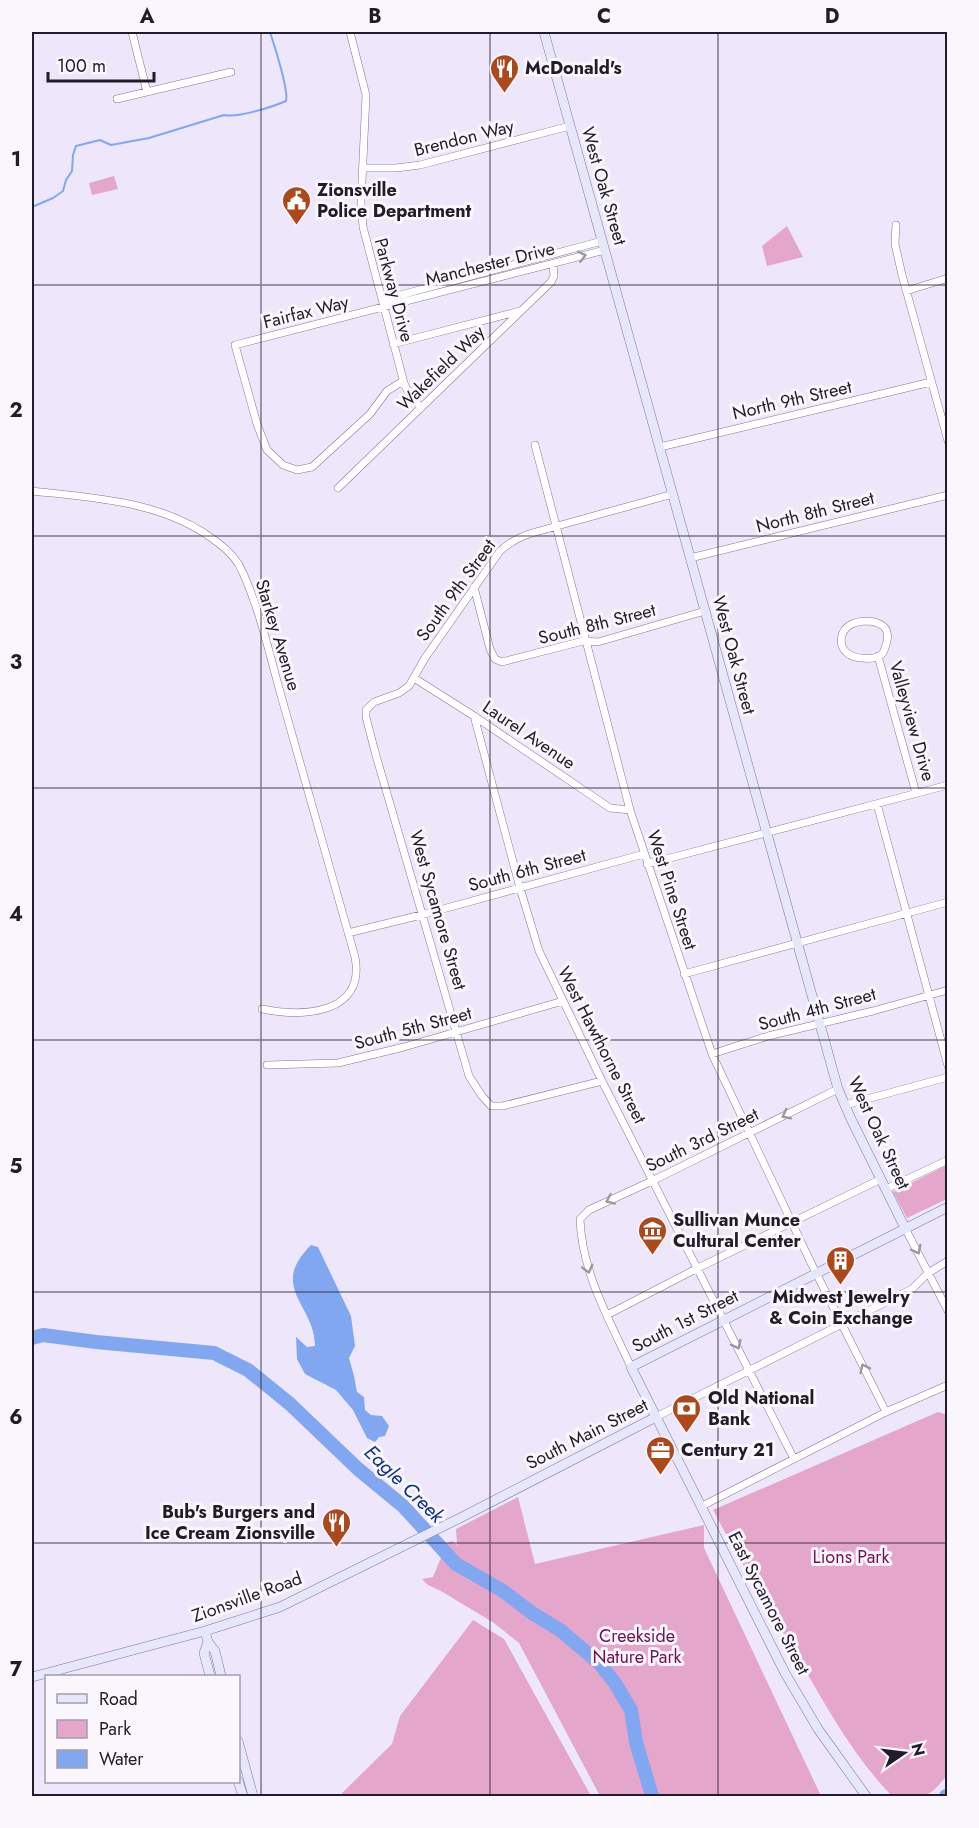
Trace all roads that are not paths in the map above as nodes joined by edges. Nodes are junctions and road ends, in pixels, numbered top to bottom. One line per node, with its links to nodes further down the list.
1 (132, 32): 5 (street)
2 (350, 32): 8 (street, Parkway Drive)
3 (544, 32): 7 (main road, West Oak Street)
4 (231, 72): 5 (street)
5 (147, 92): 6 (street)
6 (117, 99)
7 (570, 126): 8 (street, Brendon Way); 10 (main road, West Oak Street)
8 (363, 168): 14 (street, Parkway Drive)
9 (896, 225): 13 (street)
10 (604, 246): 11 (street, Manchester Drive, one-way to 10); 14 (street, Manchester Drive); 22 (main road, West Oak Street)
11 (553, 264): 14 (street, Manchester Drive); 15 (street, Wakefield Way)
12 (948, 278): 13 (street)
13 (906, 291): 18 (street)
14 (382, 304): 16 (street, Parkway Drive); 17 (street, Fairfax Way)
15 (520, 311): 16 (street); 19 (street, Wakefield Way)
16 (393, 344): 17 (street, Parkway Drive)
17 (403, 381): 19 (street, Parkway Drive)
18 (931, 382): 20 (street); 22 (street, North 9th Street)
19 (421, 408): 23 (street, Wakefield Way)
20 (948, 441)
21 (534, 445): 27 (street, West Pine Street)
22 (660, 447): 25 (main road, West Oak Street)
23 (338, 488)
24 (32, 491): 46 (street, Starkey Avenue)
25 (673, 494): 27 (street, South 9th Street); 28 (main road, West Oak Street)
26 (948, 495): 28 (street, North 8th Street)
27 (556, 527): 29 (street, South 9th Street); 31 (street, West Pine Street)
28 (690, 558): 30 (main road, West Oak Street)
29 (474, 587): 31 (street, South 8th Street); 33 (street, South 9th Street)
30 (705, 611): 31 (street, South 8th Street); 39 (main road, West Oak Street)
31 (587, 641): 38 (street, West Pine Street)
32 (878, 656): 32 (street, Valleyview Drive); 36 (street, Valleyview Drive)
33 (414, 678): 34 (street, Laurel Avenue); 45 (street, West Sycamore Street)
34 (474, 716): 38 (street, Laurel Avenue); 42 (street, West Hawthorne Street)
35 (948, 785): 36 (street)
36 (916, 794): 37 (street)
37 (877, 804): 39 (street); 44 (street)
38 (630, 810): 40 (street, West Pine Street)
39 (766, 832): 41 (street); 47 (main road, West Oak Street)
40 (644, 854): 41 (street, West Pine Street); 42 (street, South 6th Street)
41 (647, 864): 48 (street, West Pine Street)
42 (520, 888): 45 (street, South 6th Street); 51 (street, West Hawthorne Street)
43 (948, 902): 44 (street)
44 (907, 913): 47 (street); 50 (street)
45 (421, 915): 46 (street, South 6th Street); 54 (street, West Sycamore Street)
46 (348, 933): 52 (street, Starkey Avenue)
47 (798, 943): 48 (street); 53 (main road, West Oak Street)
48 (684, 974): 55 (street, West Pine Street)
49 (948, 990): 50 (street, South 4th Street)
50 (929, 994): 53 (street, South 4th Street); 57 (street)
51 (563, 1001): 54 (street, South 5th Street); 59 (street, West Hawthorne Street)
52 (262, 1009)
53 (820, 1024): 55 (street, South 4th Street); 60 (main road, West Oak Street)
54 (455, 1032): 56 (street, South 5th Street); 59 (street, West Sycamore Street)
55 (712, 1054): 62 (street, West Pine Street)
56 (267, 1065)
57 (948, 1066)
58 (948, 1077): 61 (street)
59 (602, 1081): 65 (street, West Hawthorne Street)
60 (838, 1089): 61 (main road, West Oak Street); 62 (street, South 3rd Street, one-way to 62)
61 (844, 1105): 64 (main road, West Oak Street)
62 (749, 1134): 65 (street, South 3rd Street); 68 (street, West Pine Street)
63 (948, 1160): 66 (street)
64 (881, 1179): 66 (main road, West Oak Street); 68 (street)
65 (654, 1180): 71 (street, West Hawthorne Street); 75 (street, South 3rd Street, one-way to 75)
66 (886, 1190): 69 (main road, West Oak Street)
67 (948, 1207): 69 (main road, South 1st Street)
68 (792, 1223): 71 (street); 72 (street, West Pine Street)
69 (905, 1228): 72 (main road, South 1st Street); 73 (street, West Oak Street, one-way to 73)
70 (948, 1261): 73 (street, South Main Street)
71 (698, 1268): 75 (street); 76 (street, West Hawthorne Street)
72 (816, 1273): 76 (main road, South 1st Street); 77 (street, West Pine Street)
73 (928, 1273): 74 (street, West Oak Street); 77 (street, South Main Street)
74 (948, 1311)
75 (607, 1316): 78 (street)
76 (724, 1320): 78 (main road, South 1st Street); 79 (street, West Hawthorne Street, one-way to 79)
77 (842, 1324): 79 (street, South Main Street); 81 (street, West Pine Street, one-way to 77)
78 (631, 1367): 82 (main road)
79 (749, 1370): 82 (street, South Main Street); 83 (street, West Hawthorne Street)
80 (948, 1385): 81 (street)
81 (886, 1412): 83 (street)
82 (656, 1417): 84 (main road, East Sycamore Street); 85 (main road, South Main Street)
83 (794, 1459): 84 (street)
84 (702, 1506): 93 (main road, East Sycamore Street)
85 (462, 1517): 86 (main road, Zionsville Road)
86 (206, 1631): 87 (main road); 90 (main road, Zionsville Road)
87 (208, 1642): 88 (main road); 89 (main road)
88 (210, 1675)
89 (221, 1675)
90 (32, 1677)
91 (240, 1748): 92 (main road)
92 (253, 1797)
93 (866, 1797)

